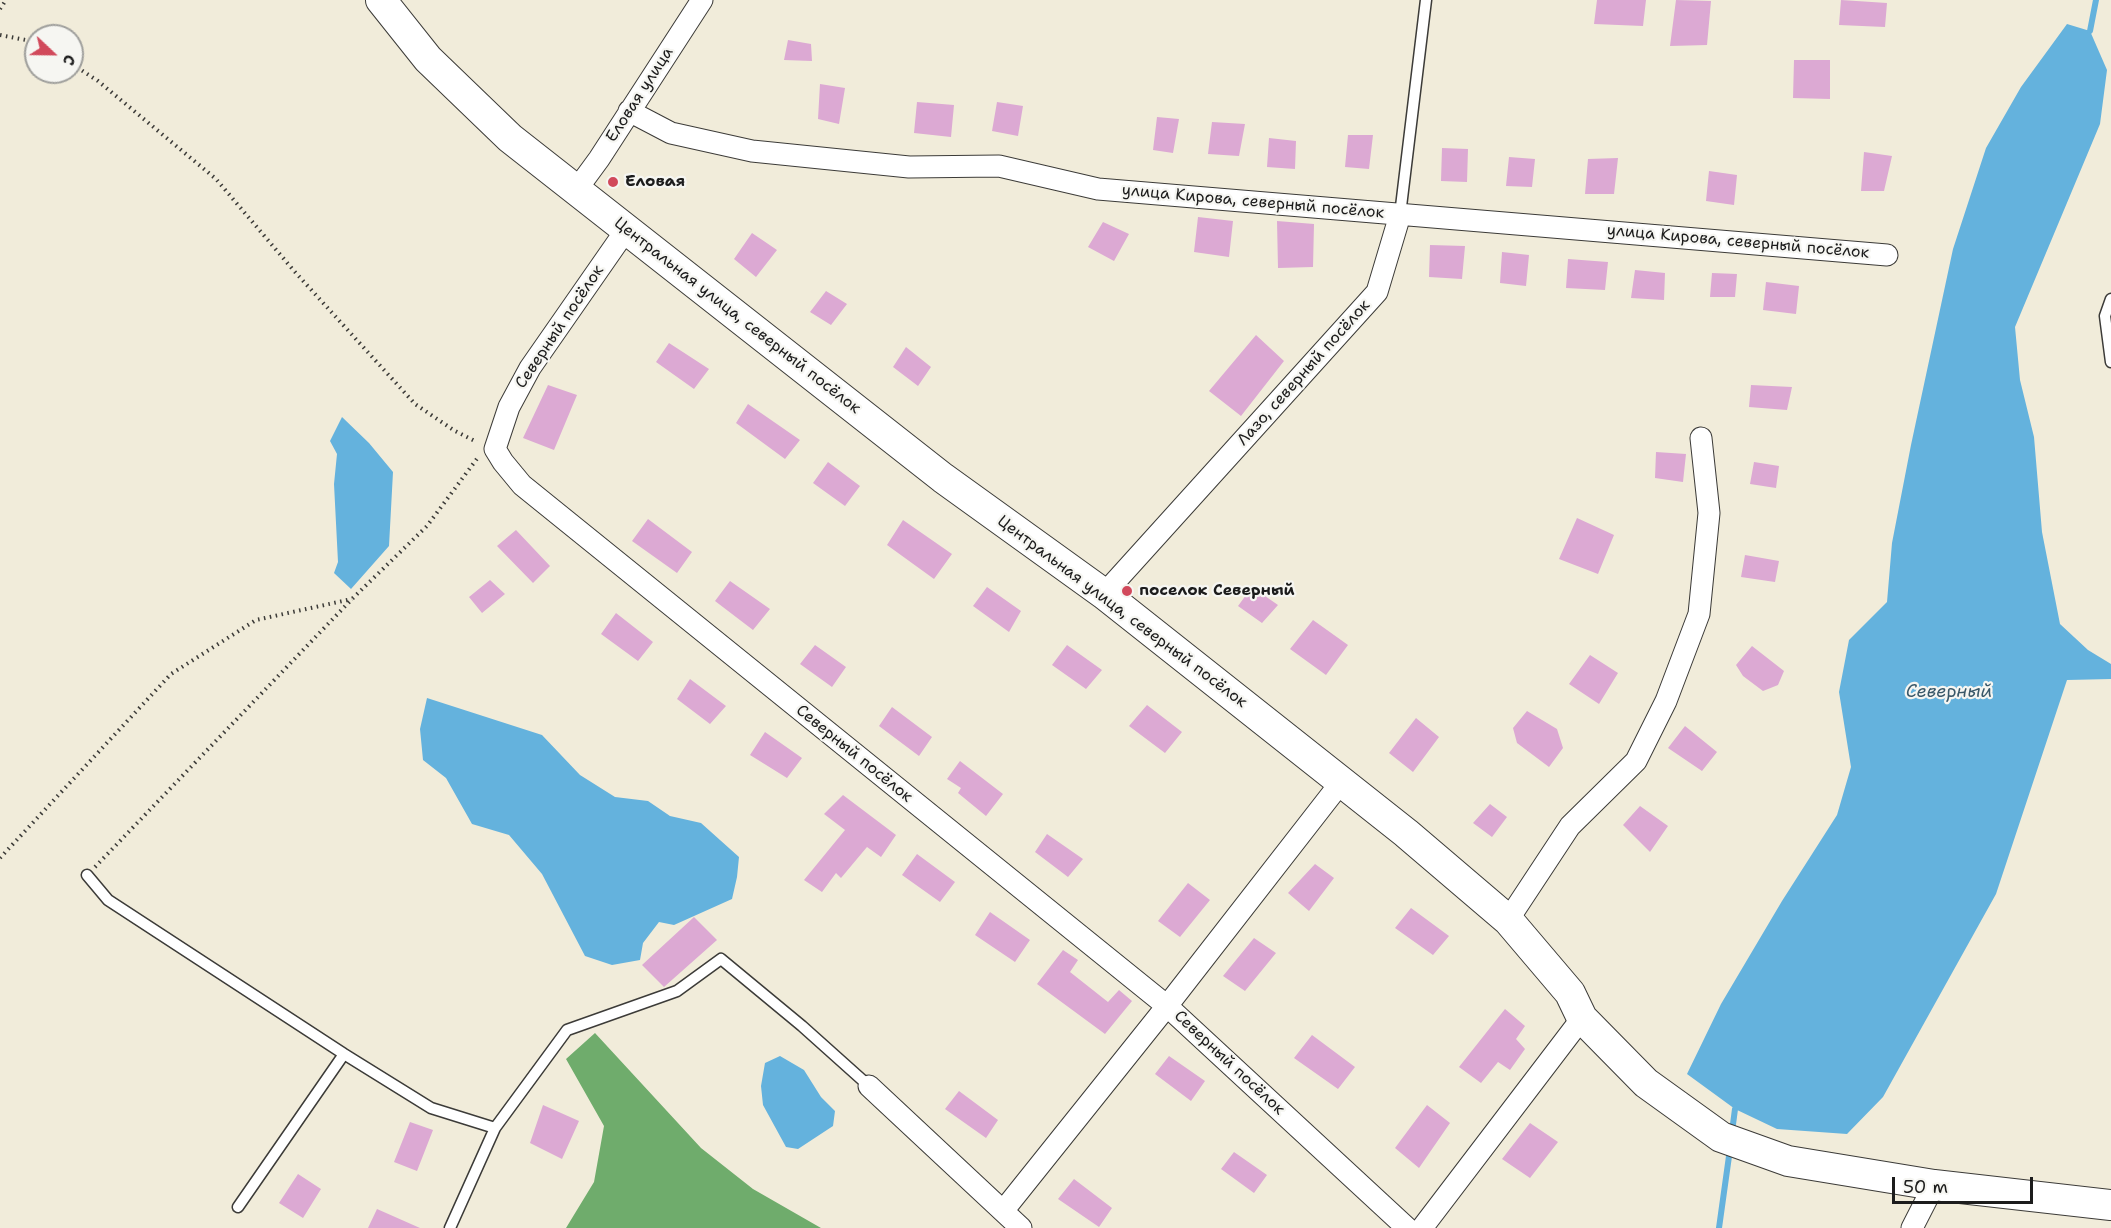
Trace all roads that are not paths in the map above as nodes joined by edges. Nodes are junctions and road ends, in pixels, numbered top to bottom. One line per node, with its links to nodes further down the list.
1 (381, 0): 5 (street, Центральная улица, северный посёлок)
2 (702, 0): 4 (street, Еловая улица)
3 (1426, 0): 6 (lane, Лазо, северный посёлок)
4 (629, 111): 5 (street, Еловая улица); 6 (street, улица Кирова, северный посёлок)
5 (578, 189): 7 (street, Центральная улица, северный посёлок)
6 (1400, 215): 8 (street, улица Кирова, северный посёлок); 12 (street, Лазо, северный посёлок)
7 (626, 230): 12 (street, Центральная улица, северный посёлок); 16 (street, Северный посёлок)
8 (1887, 255)
9 (2111, 299): 10 (lane)
10 (2111, 362)
11 (1701, 438): 15 (street)
12 (1104, 594): 13 (street, Центральная улица, северный посёлок)
13 (1342, 781): 15 (street, Центральная улица, северный посёлок); 16 (street)
14 (87, 875): 18 (lane)
15 (1508, 920): 17 (street, Центральная улица, северный посёлок)
16 (1167, 1006): 24 (street); 27 (street, Северный посёлок)
17 (1582, 1018): 21 (street, Центральная улица, северный посёлок); 28 (street)
18 (344, 1054): 20 (lane); 23 (lane)
19 (869, 1086): 20 (lane); 24 (street)
20 (495, 1128): 25 (lane)
21 (1934, 1185): 22 (street, Центральная улица, северный посёлок); 29 (street)
22 (2111, 1205)
23 (238, 1208)
24 (1003, 1211): 26 (street)
25 (450, 1228)
26 (1021, 1228)
27 (1407, 1228)
28 (1422, 1228)
29 (1912, 1228)

